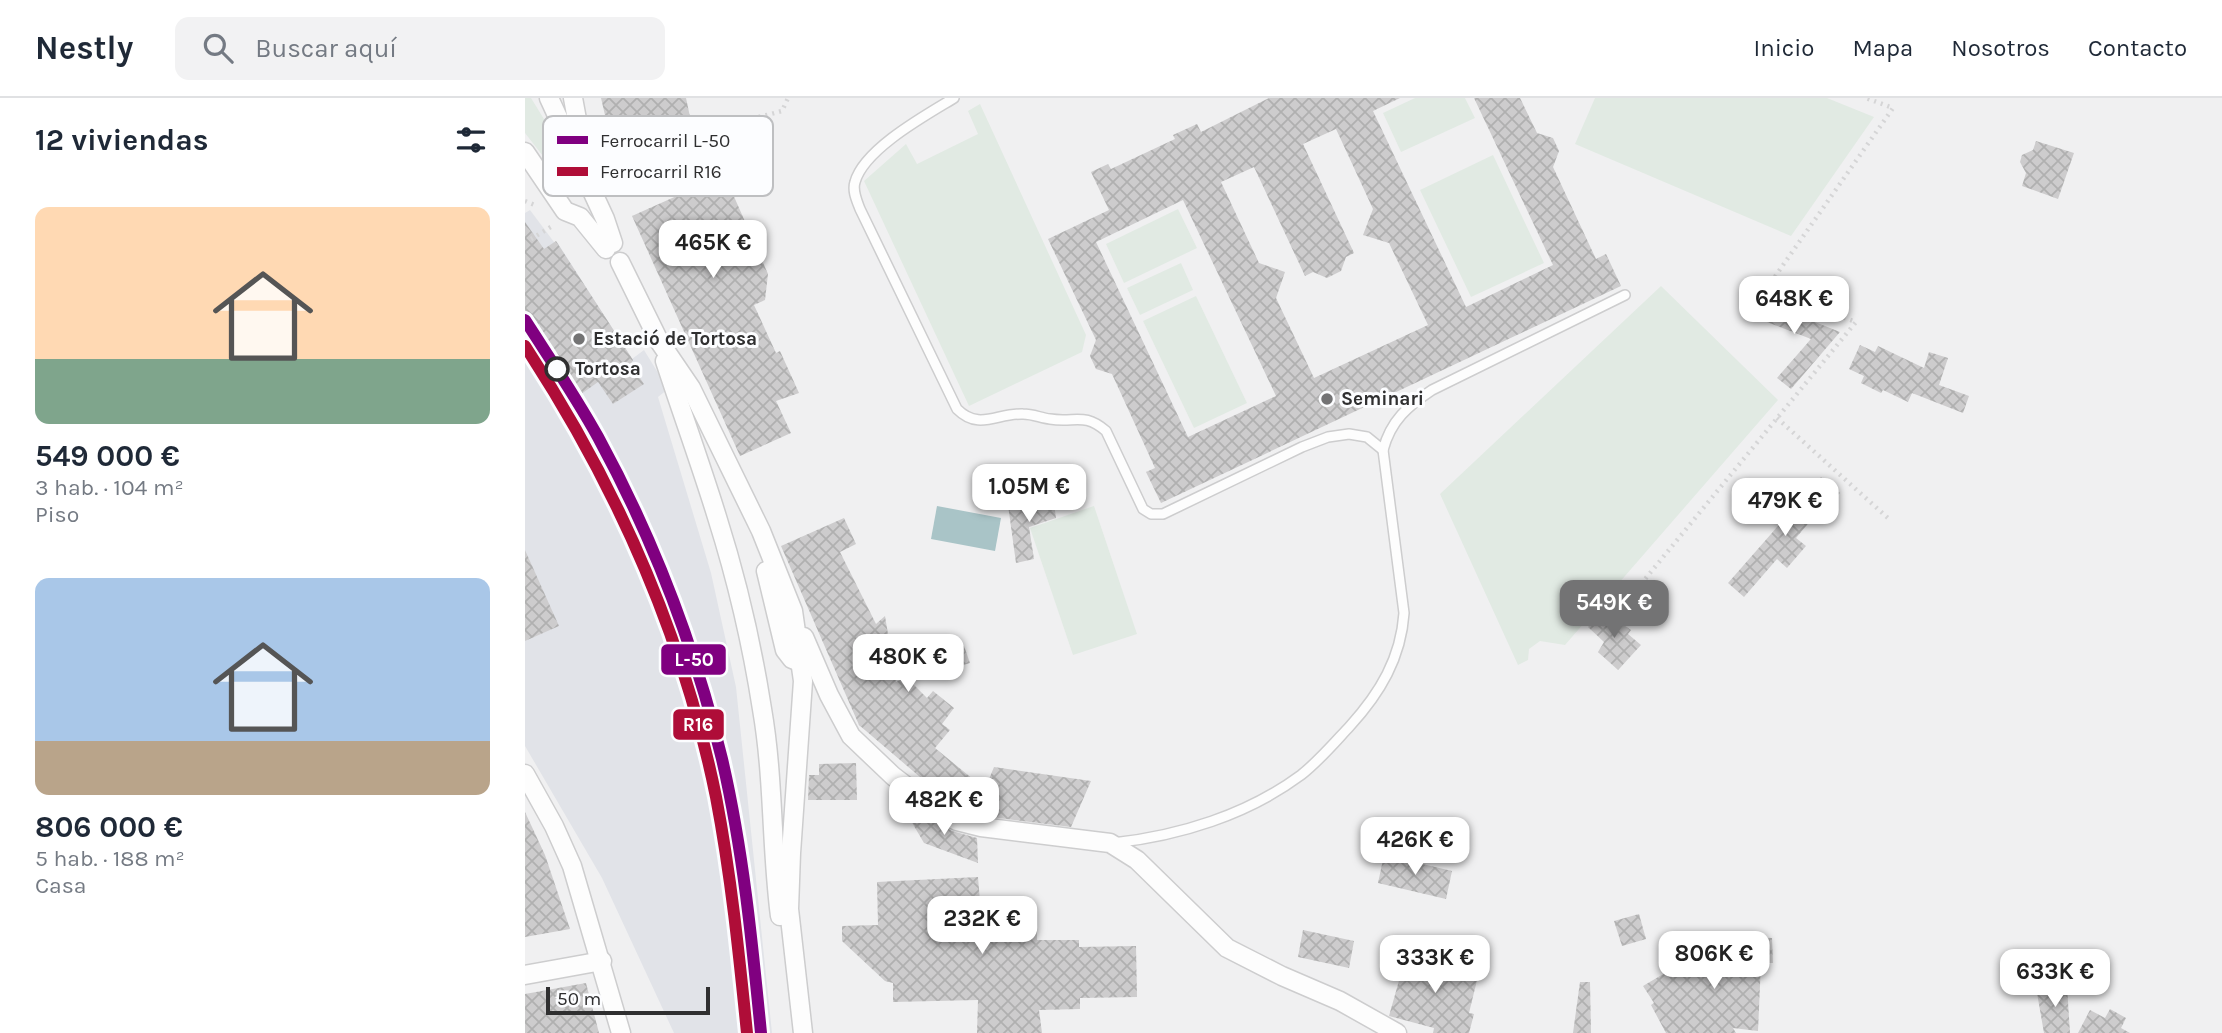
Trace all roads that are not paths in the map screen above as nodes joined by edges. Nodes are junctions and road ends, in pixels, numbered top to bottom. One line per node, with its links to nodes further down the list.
1 (550, 98): 2 (street); 5 (street)
2 (562, 98)
3 (573, 98): 6 (street)
4 (954, 98): 15 (lane)
5 (558, 116)
6 (577, 116)
7 (525, 152): 8 (street)
8 (543, 179)
9 (555, 196): 11 (street)
10 (595, 196): 11 (street)
11 (609, 246): 13 (street)
12 (1625, 295): 15 (lane)
13 (659, 341): 14 (street); 16 (street)
14 (674, 391): 17 (street); 23 (street)
15 (1383, 450): 20 (lane)
16 (793, 611): 17 (street); 18 (street)
17 (800, 661): 18 (street); 23 (street)
18 (820, 673): 20 (street)
19 (525, 774): 21 (street)
20 (1110, 843): 26 (street)
21 (602, 961): 22 (street); 24 (street)
22 (525, 975)
23 (798, 998): 25 (street)
24 (621, 1033)
25 (803, 1033)
26 (1397, 1033)

